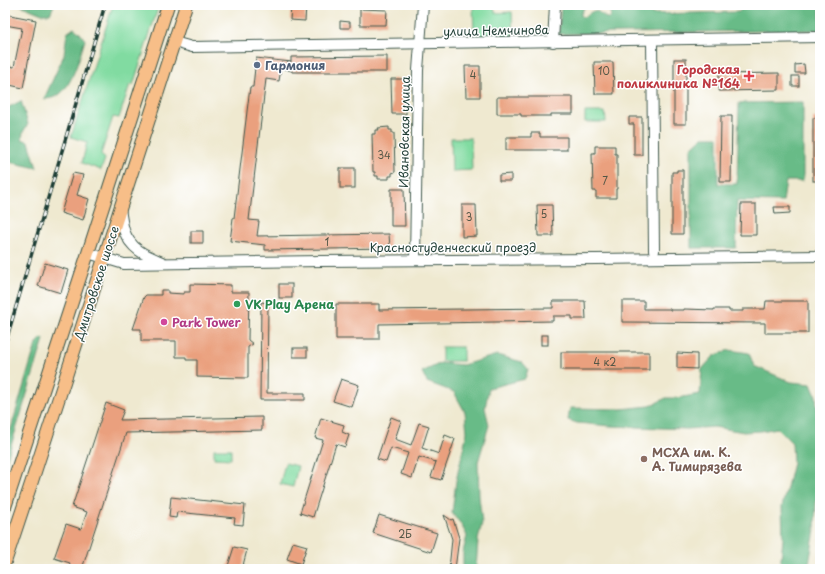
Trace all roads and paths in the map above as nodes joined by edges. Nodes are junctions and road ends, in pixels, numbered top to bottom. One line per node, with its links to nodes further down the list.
1 (168, 5): 12 (main road, Дмитровское шоссе)
2 (186, 5): 7 (main road, Дмитровское шоссе)
3 (423, 5): 9 (street, Ивановская улица)
4 (555, 5): 8 (street)
5 (820, 38): 6 (street, улица Немчинова)
6 (652, 40): 8 (street, улица Немчинова); 11 (street)
7 (174, 42): 9 (street, улица Немчинова); 10 (main road, Дмитровское шоссе)
8 (553, 42): 9 (street, улица Немчинова)
9 (420, 44): 15 (street, Ивановская улица)
10 (120, 208): 14 (main road, Дмитровское шоссе); 16 (street)
11 (654, 251)
12 (88, 253): 14 (street, Красностуденческий проезд); 17 (main road, Дмитровское шоссе)
13 (820, 256): 15 (street, Красностуденческий проезд)
14 (104, 258): 16 (street, Красностуденческий проезд); 18 (main road, Дмитровское шоссе)
15 (415, 260): 16 (street, Красностуденческий проезд)
16 (165, 264)
17 (5, 507)
18 (5, 562)

